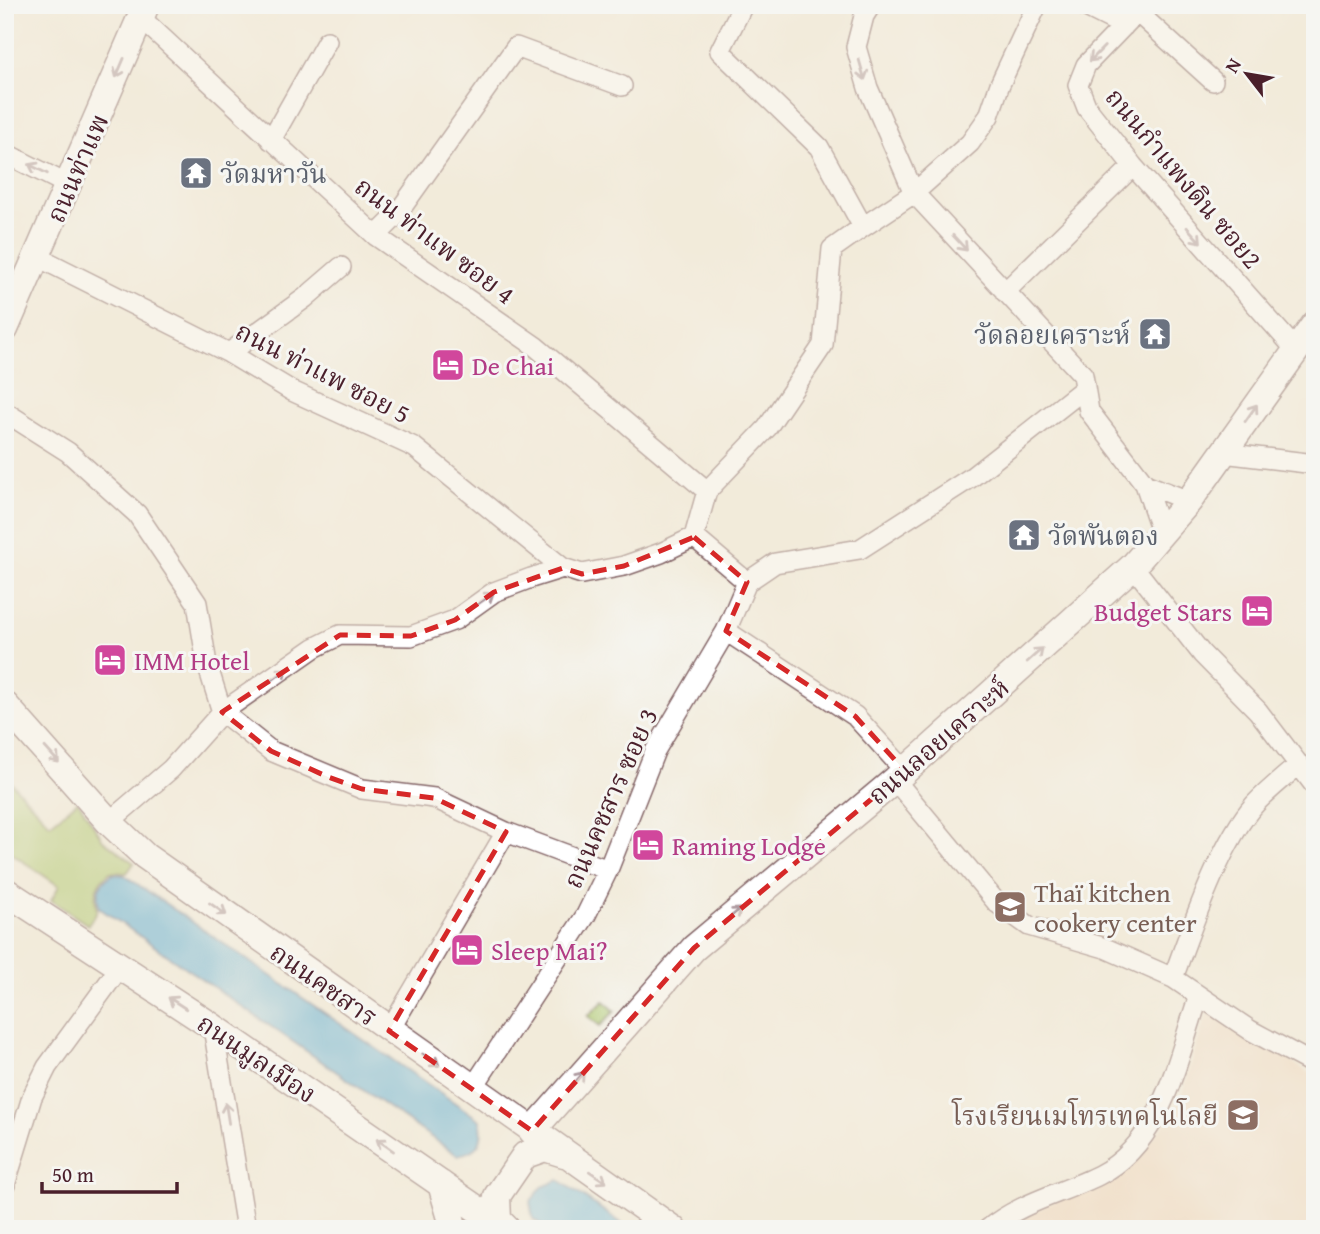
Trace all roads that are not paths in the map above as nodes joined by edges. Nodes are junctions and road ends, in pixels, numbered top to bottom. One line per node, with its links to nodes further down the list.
1 (743, 5): 15 (street)
2 (871, 5): 14 (street, one-way to 14)
3 (1037, 5): 14 (street)
4 (1082, 5): 6 (street)
5 (142, 10): 10 (street, ถนน ท่าแพ ซอย 4); 13 (main road, ถนนท่าแพ, one-way to 13)
6 (1135, 15): 8 (street); 12 (street, ถนนกำแพงดิน ซอย2, one-way to 12)
7 (327, 41): 10 (street)
8 (1213, 81)
9 (622, 86): 16 (street)
10 (271, 140): 16 (street, ถนน ท่าแพ ซอย 4)
11 (5, 153): 13 (street, one-way to 11)
12 (1133, 166): 19 (street); 22 (street, ถนนกำแพงดิน ซอย2, one-way to 22)
13 (70, 186): 17 (main road, ถนนท่าแพ)
14 (914, 193): 15 (street); 19 (street, one-way to 19)
15 (863, 227): 29 (street)
16 (376, 236): 29 (street, ถนน ท่าแพ ซอย 4)
17 (38, 257): 21 (main road, ถนนท่าแพ); 23 (street, ถนน ท่าแพ ซอย 5)
18 (341, 267): 23 (street)
19 (1005, 292): 24 (street)
20 (1315, 324): 22 (main road, ถนนลอยเคราะห์)
21 (5, 329)
22 (1296, 350): 26 (main road, ถนนลอยเคราะห์, one-way to 22)
23 (229, 353): 34 (street, ถนน ท่าแพ ซอย 5)
24 (1085, 388): 28 (street); 35 (street)
25 (5, 412): 38 (street)
26 (1223, 453): 27 (street); 30 (main road, ถนนลอยเคราะห์)
27 (1315, 464)
28 (1145, 484): 30 (street); 31 (street)
29 (707, 491): 32 (street)
30 (1188, 501): 31 (main road, ถนนลอยเคราะห์)
31 (1163, 534): 33 (main road, ถนนลอยเคราะห์)
32 (694, 537): 34 (street); 35 (street)
33 (1133, 566): 39 (street); 40 (main road, ถนนลอยเคราะห์, one-way to 33)
34 (563, 568): 38 (street, one-way to 34)
35 (747, 582): 36 (street, ถนนคชสาร ซอย 3)
36 (726, 631): 40 (street); 44 (street, ถนนคชสาร ซอย 3)
37 (5, 705): 42 (main road, ถนนคชสาร, one-way to 42)
38 (222, 712): 42 (street); 43 (street)
39 (1299, 764): 41 (street); 47 (street)
40 (900, 775): 47 (street); 54 (main road, ถนนลอยเคราะห์, one-way to 40)
41 (1315, 786)
42 (109, 822): 50 (main road, ถนนคชสาร, one-way to 50)
43 (506, 832): 44 (street); 50 (street)
44 (608, 870): 52 (street, ถนนคชสาร ซอย 3)
45 (5, 891): 46 (main road, ถนนมูลเมือง)
46 (120, 967): 49 (main road, ถนนมูลเมือง, one-way to 46); 57 (street)
47 (1173, 978): 48 (street)
48 (1199, 996): 51 (street); 62 (street)
49 (213, 1027): 56 (main road, ถนนมูลเมือง, one-way to 49); 58 (street, one-way to 49)
50 (389, 1031): 52 (main road, ถนนคชสาร, one-way to 52)
51 (1315, 1066)
52 (472, 1089): 53 (main road, ถนนคชสาร)
53 (509, 1116): 54 (main road, ถนนคชสาร); 56 (main road)
54 (532, 1131): 55 (main road, ถนนคชสาร)
55 (565, 1155): 60 (main road); 61 (main road, ถนนคชสาร, one-way to 61)
56 (441, 1184): 59 (main road); 60 (main road, ถนนมูลเมือง)
57 (5, 1185)
58 (246, 1229)
59 (454, 1229)
60 (506, 1229)
61 (673, 1229)
62 (988, 1229)

